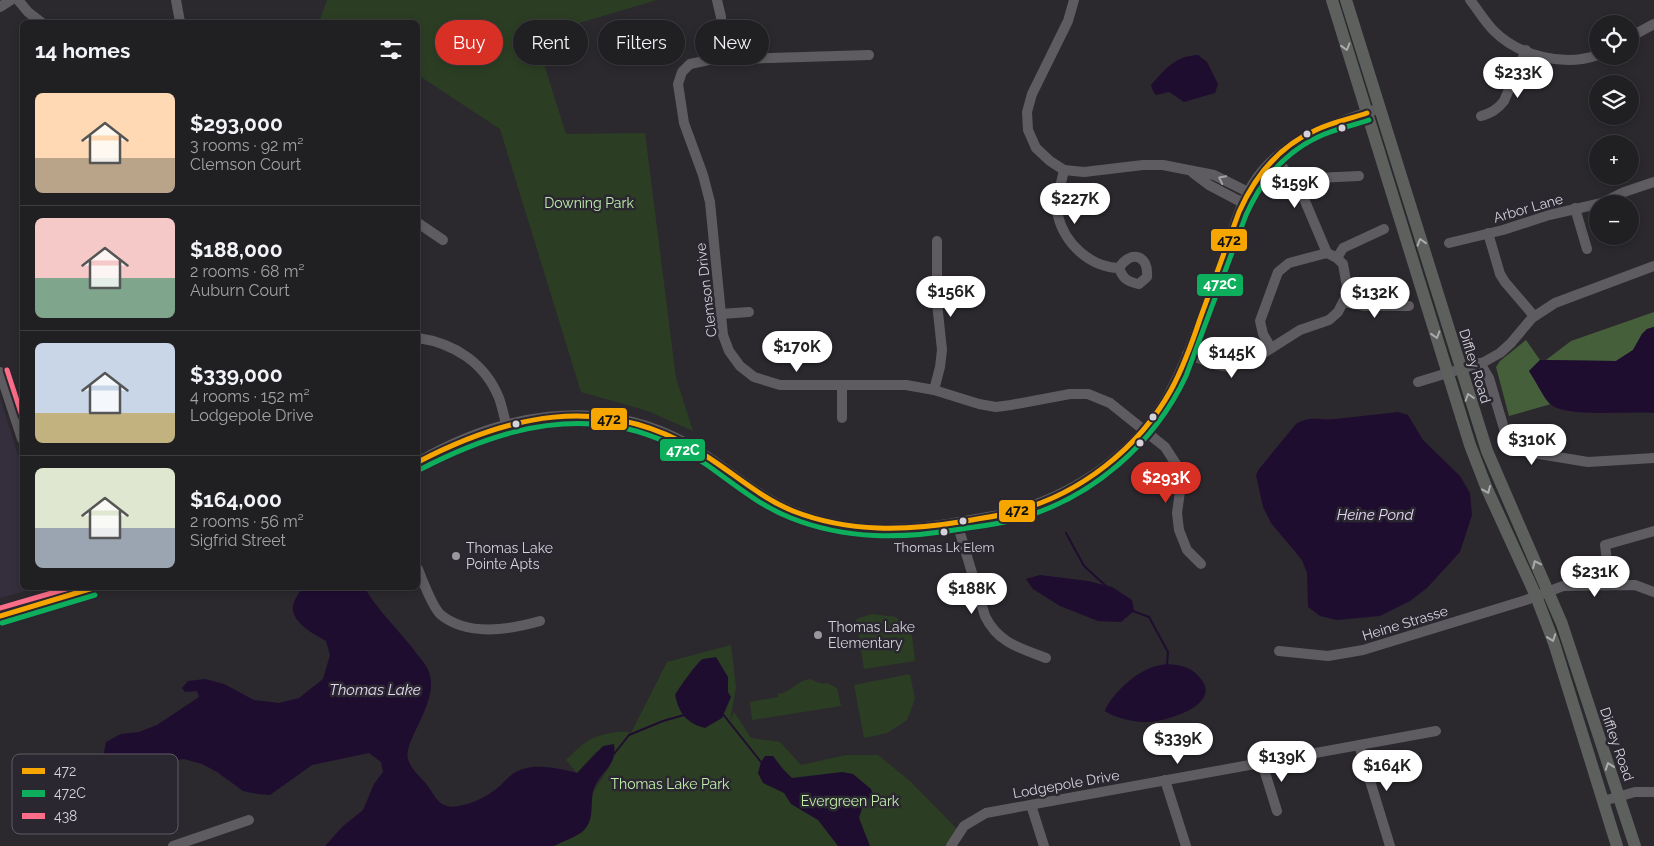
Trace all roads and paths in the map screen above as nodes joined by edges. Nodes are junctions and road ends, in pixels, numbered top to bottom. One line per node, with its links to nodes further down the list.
1 (11, 0): 9 (street)
2 (18, 0): 10 (street)
3 (176, 0): 11 (street)
4 (717, 0): 12 (street)
5 (1074, 0): 24 (street)
6 (1332, 0): 21 (main road, Diffley Road, one-way to 21)
7 (1346, 0): 20 (main road, Diffley Road)
8 (1470, 0): 15 (street)
9 (0, 7)
10 (38, 20)
11 (180, 20)
12 (720, 20)
13 (1654, 24): 14 (street)
14 (1639, 32)
15 (1526, 50): 18 (street); 22 (street)
16 (869, 54): 17 (street)
17 (769, 58)
18 (1589, 58)
19 (695, 63): 46 (street, Clemson Drive)
20 (1380, 108): 21 (street); 52 (main road, Diffley Road, one-way to 20)
21 (1367, 113): 23 (street); 52 (main road, Diffley Road, one-way to 52)
22 (1481, 116)
23 (1275, 158): 28 (street); 29 (street)
24 (1064, 170): 25 (street); 42 (street)
25 (1193, 172): 29 (street, one-way to 25); 30 (street)
26 (1359, 176): 28 (street)
27 (1654, 182): 31 (street, Arbor Lane)
28 (1299, 187): 39 (street)
29 (1248, 192): 30 (street)
30 (1243, 203): 50 (street)
31 (1575, 208): 34 (street, Arbor Lane); 38 (street, Arbor Lane)
32 (420, 224): 35 (street)
33 (1384, 229): 40 (street)
34 (1488, 233): 37 (street, Arbor Lane); 47 (street, Arbor Lane)
35 (443, 240)
36 (937, 241): 56 (street)
37 (1449, 243)
38 (1587, 249)
39 (1327, 253): 40 (street); 49 (street)
40 (1337, 258): 43 (street)
41 (1654, 266): 47 (street)
42 (1119, 268)
43 (1344, 302): 44 (street); 49 (street)
44 (1409, 306)
45 (749, 312): 46 (street)
46 (722, 314): 55 (street, Clemson Drive)
47 (1534, 316): 51 (street)
48 (420, 338): 58 (street)
49 (1271, 348): 50 (street)
50 (1187, 354): 59 (street)
51 (1480, 363): 52 (street); 61 (street)
52 (1455, 371): 54 (street); 69 (main road, Diffley Road, one-way to 52); 71 (main road, Diffley Road, one-way to 71)
53 (0, 372): 60 (street)
54 (1418, 382)
55 (842, 385): 56 (street, Clemson Drive); 57 (street)
56 (934, 390): 59 (street, Clemson Drive)
57 (842, 418)
58 (506, 424): 62 (street); 63 (street)
59 (1144, 429): 63 (street); 65 (street, Clemson Drive)
60 (20, 433)
61 (1654, 458)
62 (420, 461)
63 (956, 523): 75 (street)
64 (1654, 531): 67 (street)
65 (1201, 564)
66 (420, 573): 73 (street)
67 (1610, 585): 69 (street, Heine Strasse); 70 (street, Heine Strasse)
68 (86, 590): 72 (street)
69 (1548, 591): 71 (street, Heine Strasse); 81 (main road, Diffley Road, one-way to 69)
70 (1654, 592)
71 (1536, 596): 74 (street, Heine Strasse); 82 (main road, Diffley Road, one-way to 82)
72 (0, 616)
73 (540, 621)
74 (1279, 651)
75 (1046, 658)
76 (1436, 731): 77 (street, Lodgepole Drive)
77 (1359, 745): 78 (street, Lodgepole Drive); 90 (street)
78 (1262, 763): 79 (street, Lodgepole Drive); 84 (street)
79 (1165, 780): 83 (street, Lodgepole Drive); 89 (street)
80 (1654, 792): 81 (street)
81 (1620, 796): 82 (street); 92 (main road, Diffley Road)
82 (1604, 801): 91 (main road, Diffley Road)
83 (1031, 804): 87 (street, Lodgepole Drive); 88 (street)
84 (1277, 811)
85 (249, 820): 86 (street)
86 (173, 846)
87 (951, 846)
88 (1044, 846)
89 (1186, 846)
90 (1390, 846)
91 (1617, 846)
92 (1635, 846)

